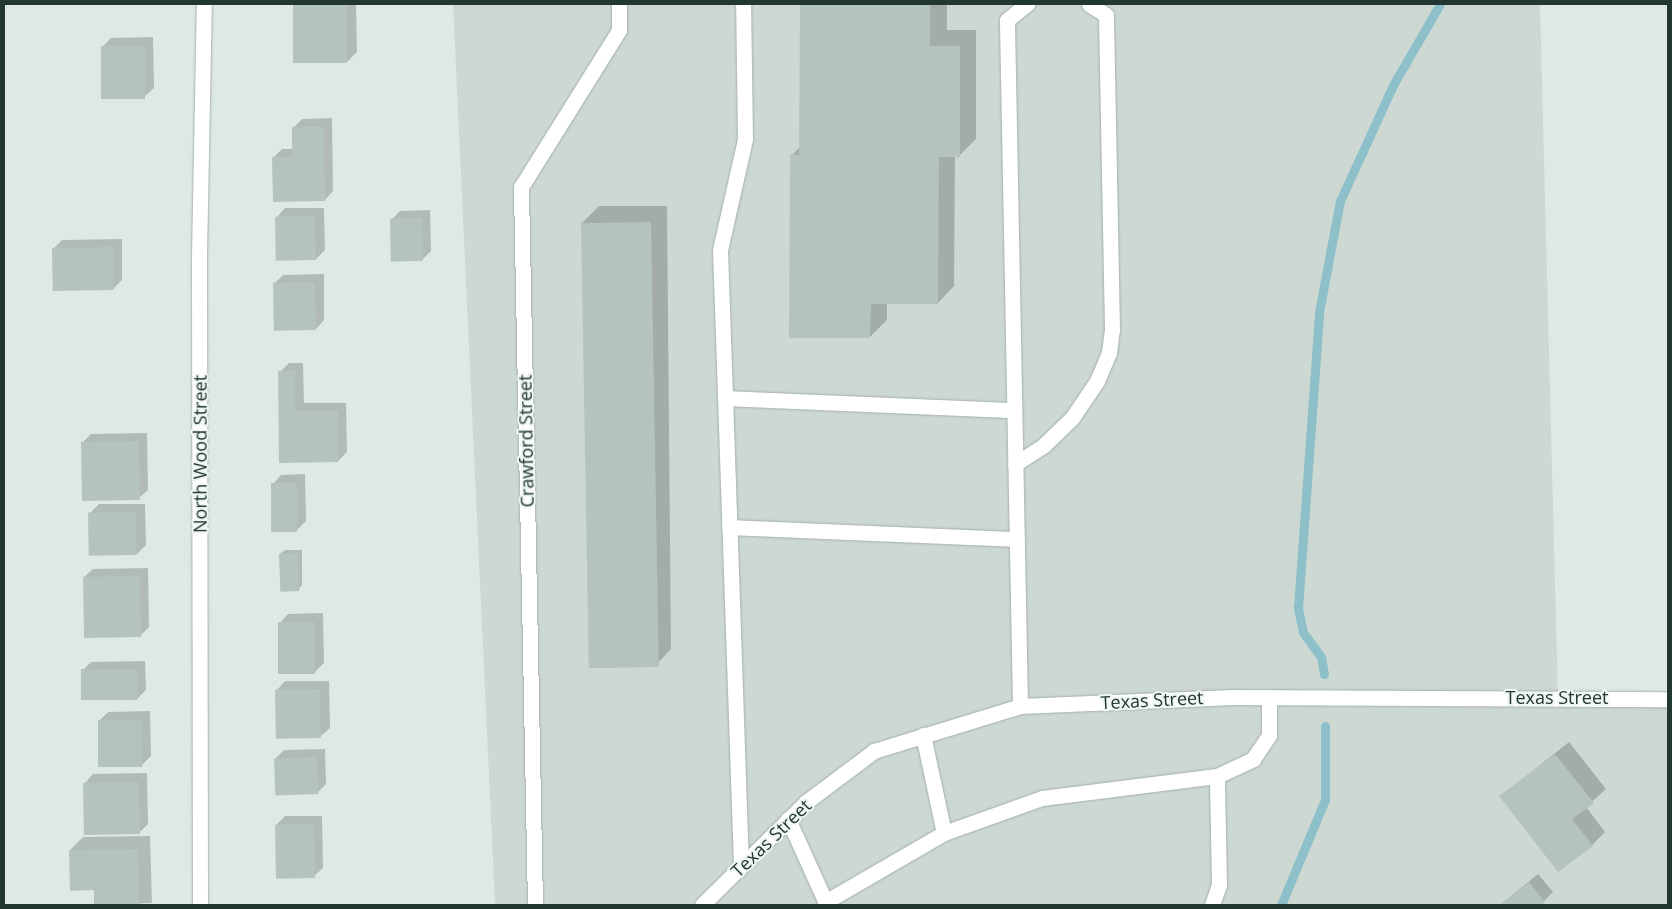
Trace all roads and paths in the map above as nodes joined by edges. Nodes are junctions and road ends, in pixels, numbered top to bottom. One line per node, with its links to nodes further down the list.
1 (204, 4): 20 (street, North Wood Street)
2 (619, 4): 21 (street, Crawford Street)
3 (743, 4): 6 (street)
4 (1027, 4): 7 (street)
5 (1089, 4): 8 (street)
6 (725, 398): 7 (street); 9 (street)
7 (1014, 410): 8 (street)
8 (1015, 464): 10 (street)
9 (729, 527): 10 (street); 18 (street)
10 (1017, 540): 13 (street)
11 (1269, 696): 12 (street, Texas Street); 13 (street, Texas Street); 15 (street)
12 (1668, 698)
13 (1020, 706): 14 (street, Texas Street)
14 (923, 735): 16 (street, Texas Street); 17 (street)
15 (1217, 776): 17 (street); 23 (street)
16 (788, 819): 18 (street, Texas Street); 19 (street)
17 (944, 833): 19 (street)
18 (741, 866): 22 (street, Texas Street)
19 (826, 904)
20 (200, 905)
21 (535, 905)
22 (702, 905)
23 (1212, 905)

